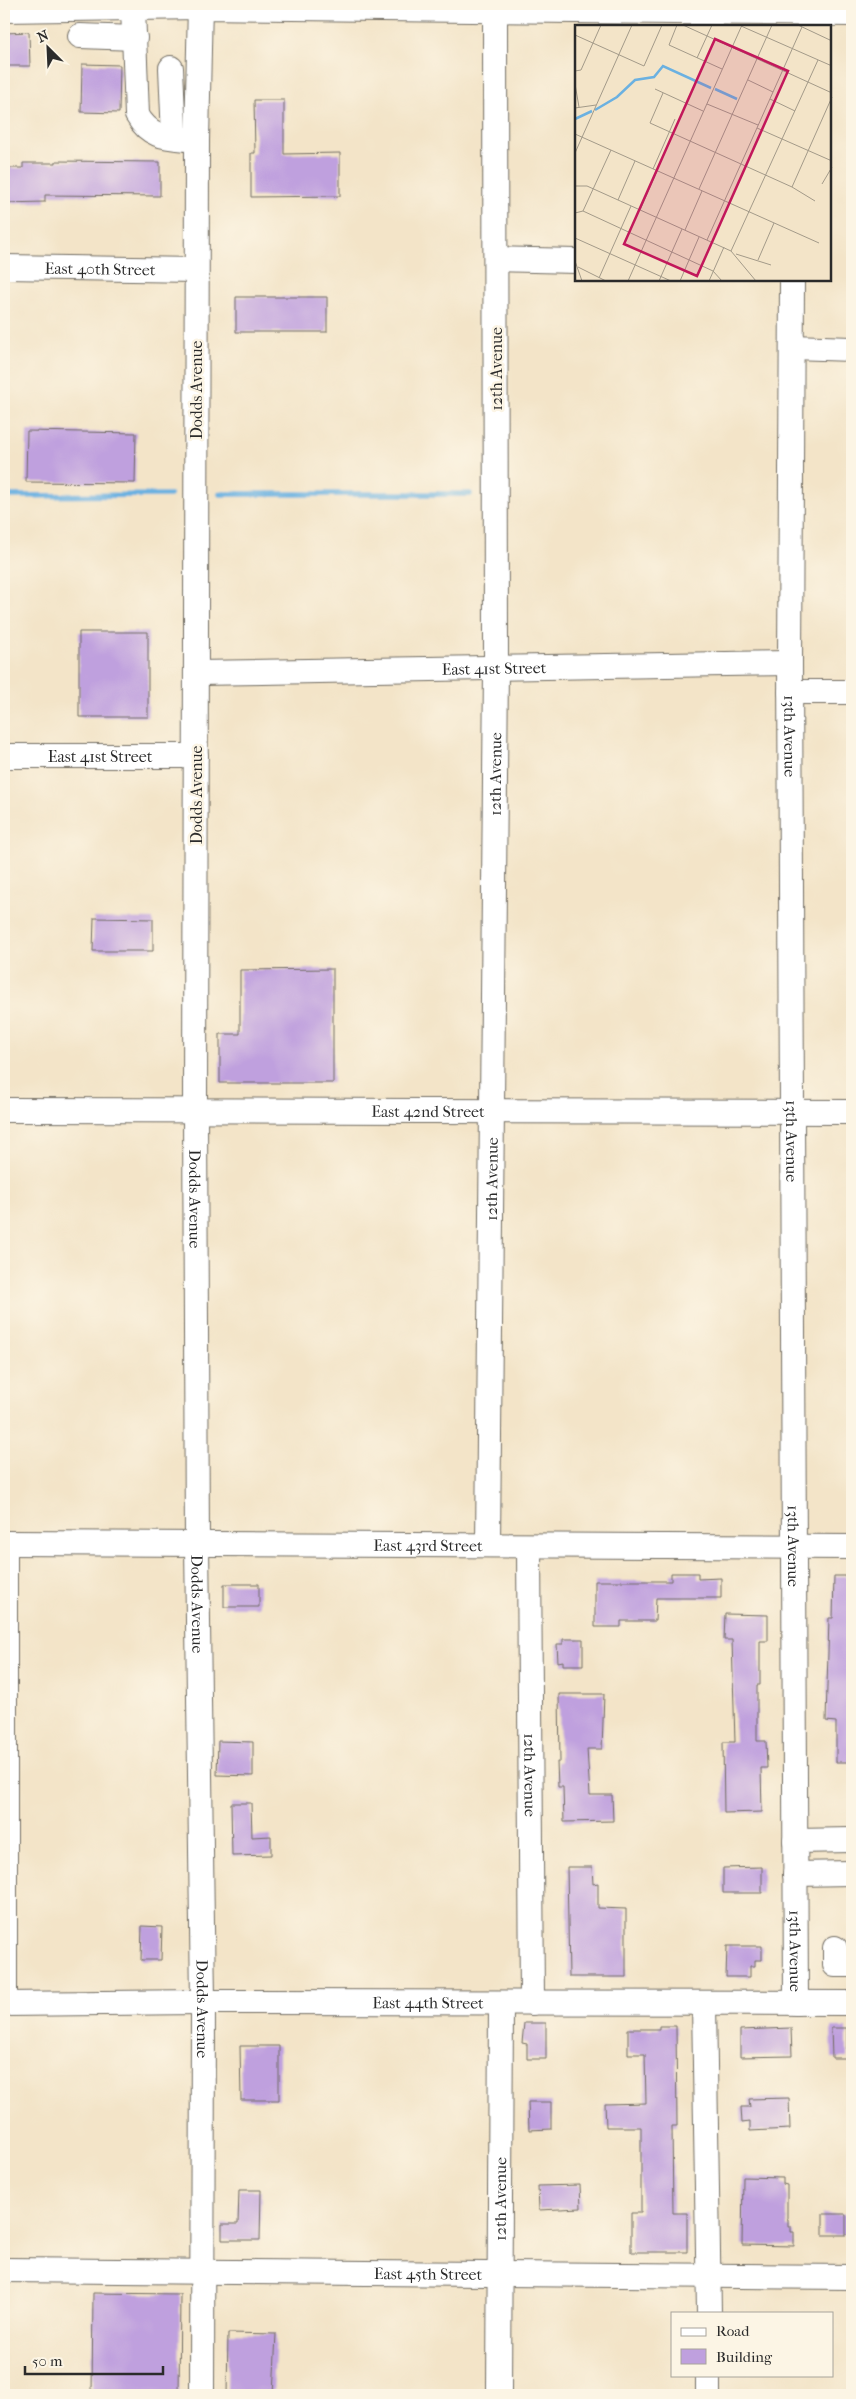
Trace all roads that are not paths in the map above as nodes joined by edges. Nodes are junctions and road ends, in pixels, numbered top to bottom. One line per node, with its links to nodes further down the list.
1 (200, 5): 2 (street); 3 (street); 11 (street, Dodds Avenue)
2 (495, 7): 5 (street); 13 (street, 12th Avenue)
3 (133, 8): 4 (street); 8 (street)
4 (4, 10)
5 (792, 14): 6 (street)
6 (852, 14)
7 (80, 36): 8 (street)
8 (135, 38): 9 (street)
9 (136, 67): 10 (street); 12 (street)
10 (171, 68): 11 (street); 12 (street)
11 (199, 68): 12 (street, Dodds Avenue)
12 (186, 139): 16 (street, Dodds Avenue)
13 (496, 259): 14 (street); 21 (street, 12th Avenue)
14 (575, 261)
15 (4, 267): 16 (street, East 40th Street)
16 (196, 270): 22 (street, Dodds Avenue)
17 (792, 281): 18 (street, 13th Avenue)
18 (792, 348): 19 (street); 20 (street, 13th Avenue)
19 (852, 349)
20 (790, 663): 21 (street, East 41st Street); 23 (street, 13th Avenue)
21 (496, 668): 22 (street, East 41st Street); 28 (street, 12th Avenue)
22 (196, 673): 26 (street, Dodds Avenue)
23 (790, 692): 24 (street); 30 (street, 13th Avenue)
24 (852, 692)
25 (4, 756): 26 (street, East 41st Street)
26 (196, 756): 29 (street, Dodds Avenue)
27 (4, 1110): 29 (street, East 42nd Street)
28 (494, 1110): 29 (street, East 42nd Street); 30 (street, East 42nd Street); 34 (street, 12th Avenue)
29 (195, 1112): 33 (street, Dodds Avenue)
30 (791, 1112): 31 (street, East 42nd Street); 36 (street, 13th Avenue)
31 (852, 1112)
32 (5, 1543): 33 (street, East 43rd Street); 50 (street)
33 (197, 1544): 34 (street, East 43rd Street); 44 (street, Dodds Avenue)
34 (488, 1545): 35 (street, East 43rd Street)
35 (529, 1546): 36 (street, East 43rd Street); 46 (street, 12th Avenue)
36 (795, 1548): 37 (street, East 43rd Street); 39 (street, 13th Avenue)
37 (852, 1548)
38 (852, 1840): 39 (street)
39 (795, 1841): 41 (street, 13th Avenue)
40 (852, 1872): 41 (street)
41 (796, 1874): 48 (street, 13th Avenue)
42 (835, 1948): 43 (street)
43 (852, 1965)
44 (203, 2002): 45 (street, East 44th Street); 50 (street, East 44th Street); 52 (street, Dodds Avenue)
45 (501, 2003): 46 (street, East 44th Street); 53 (street, 12th Avenue)
46 (532, 2003): 47 (street, East 44th Street)
47 (704, 2003): 48 (street, East 44th Street); 54 (street)
48 (796, 2003): 49 (street, East 44th Street)
49 (852, 2003)
50 (5, 2004)
51 (4, 2270): 52 (street, East 45th Street)
52 (201, 2271): 53 (street, East 45th Street); 58 (street, Dodds Avenue)
53 (500, 2274): 54 (street, East 45th Street); 59 (street, 12th Avenue)
54 (709, 2275): 55 (street, East 45th Street); 56 (street)
55 (852, 2277)
56 (709, 2312)
57 (708, 2376): 60 (street)
58 (202, 2395)
59 (499, 2395)
60 (708, 2395)

